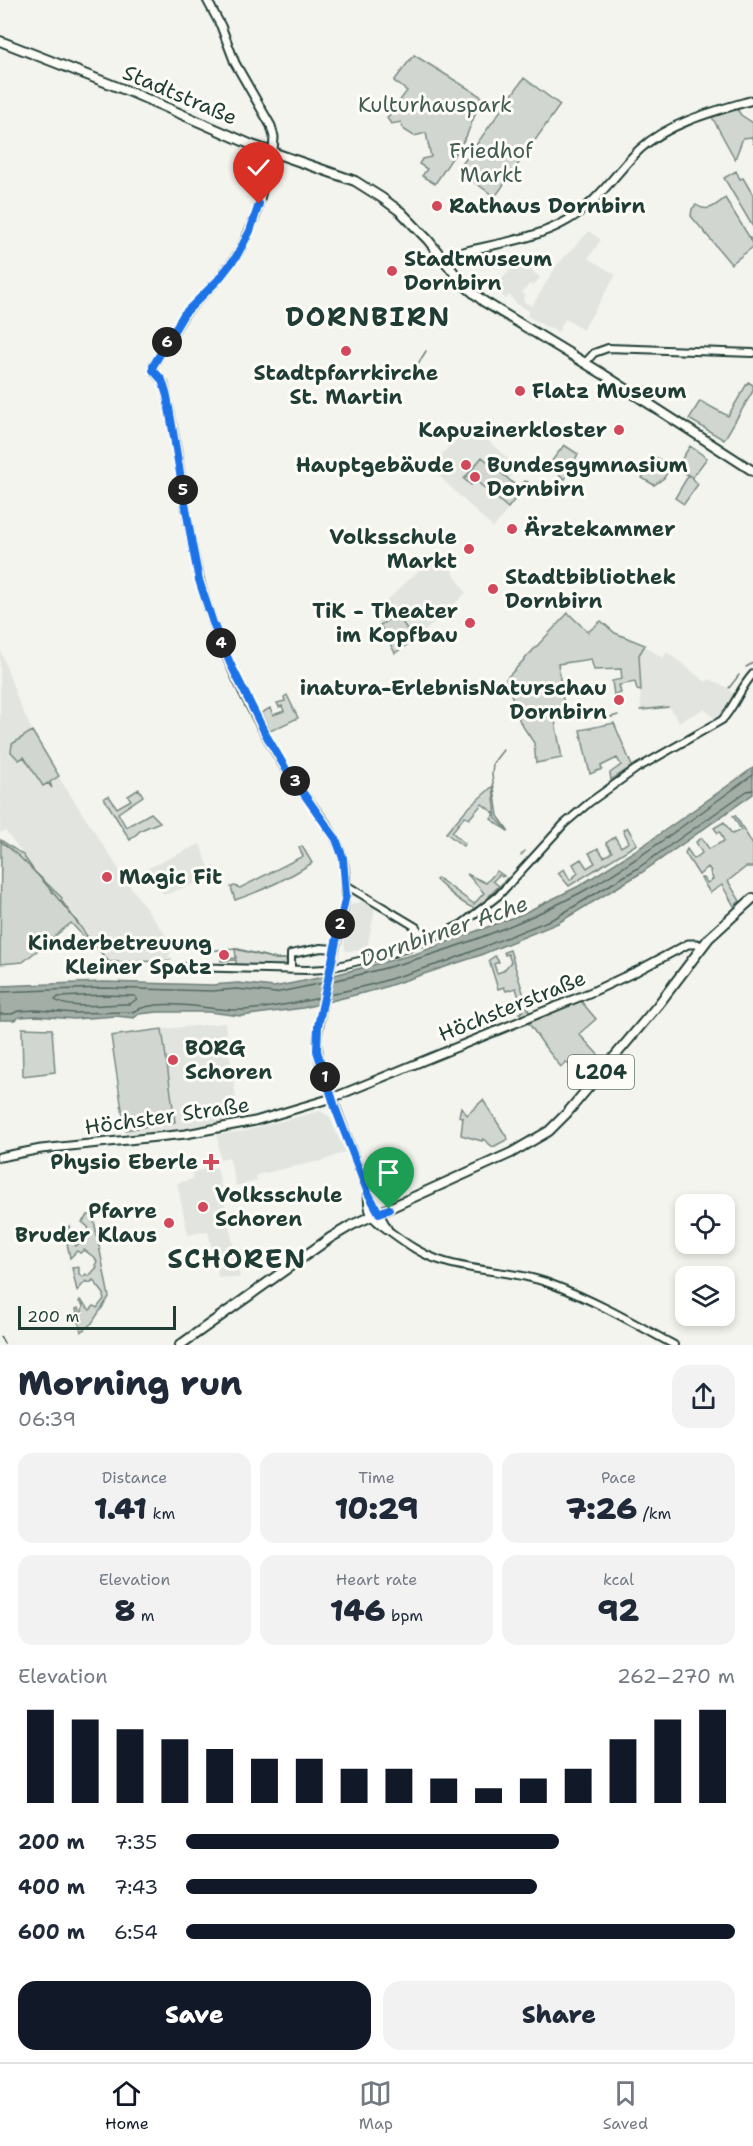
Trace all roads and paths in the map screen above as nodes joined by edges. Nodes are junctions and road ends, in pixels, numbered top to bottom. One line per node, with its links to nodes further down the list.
1 (207, 0): 4 (main road)
2 (0, 41): 4 (main road, Stadtstraße)
3 (753, 100): 5 (main road)
4 (273, 152): 5 (main road, Stadtstraße); 10 (street)
5 (441, 258): 7 (main road, Stadtstraße)
6 (753, 353): 7 (street)
7 (587, 364): 8 (main road, Stadtstraße)
8 (753, 471)
9 (751, 677): 12 (street)
10 (346, 885): 12 (street); 14 (street)
11 (753, 898): 13 (main road, L204)
12 (426, 940): 16 (street)
13 (702, 947): 17 (main road, Höchsterstraße); 19 (main road, L204)
14 (335, 949): 16 (street); 17 (street, bridge)
15 (187, 967): 16 (street)
16 (291, 970)
17 (332, 1098): 18 (main road, Höchster Straße); 19 (street)
18 (3, 1156)
19 (375, 1215): 20 (main road, L204); 21 (street)
20 (180, 1345)
21 (674, 1345)

